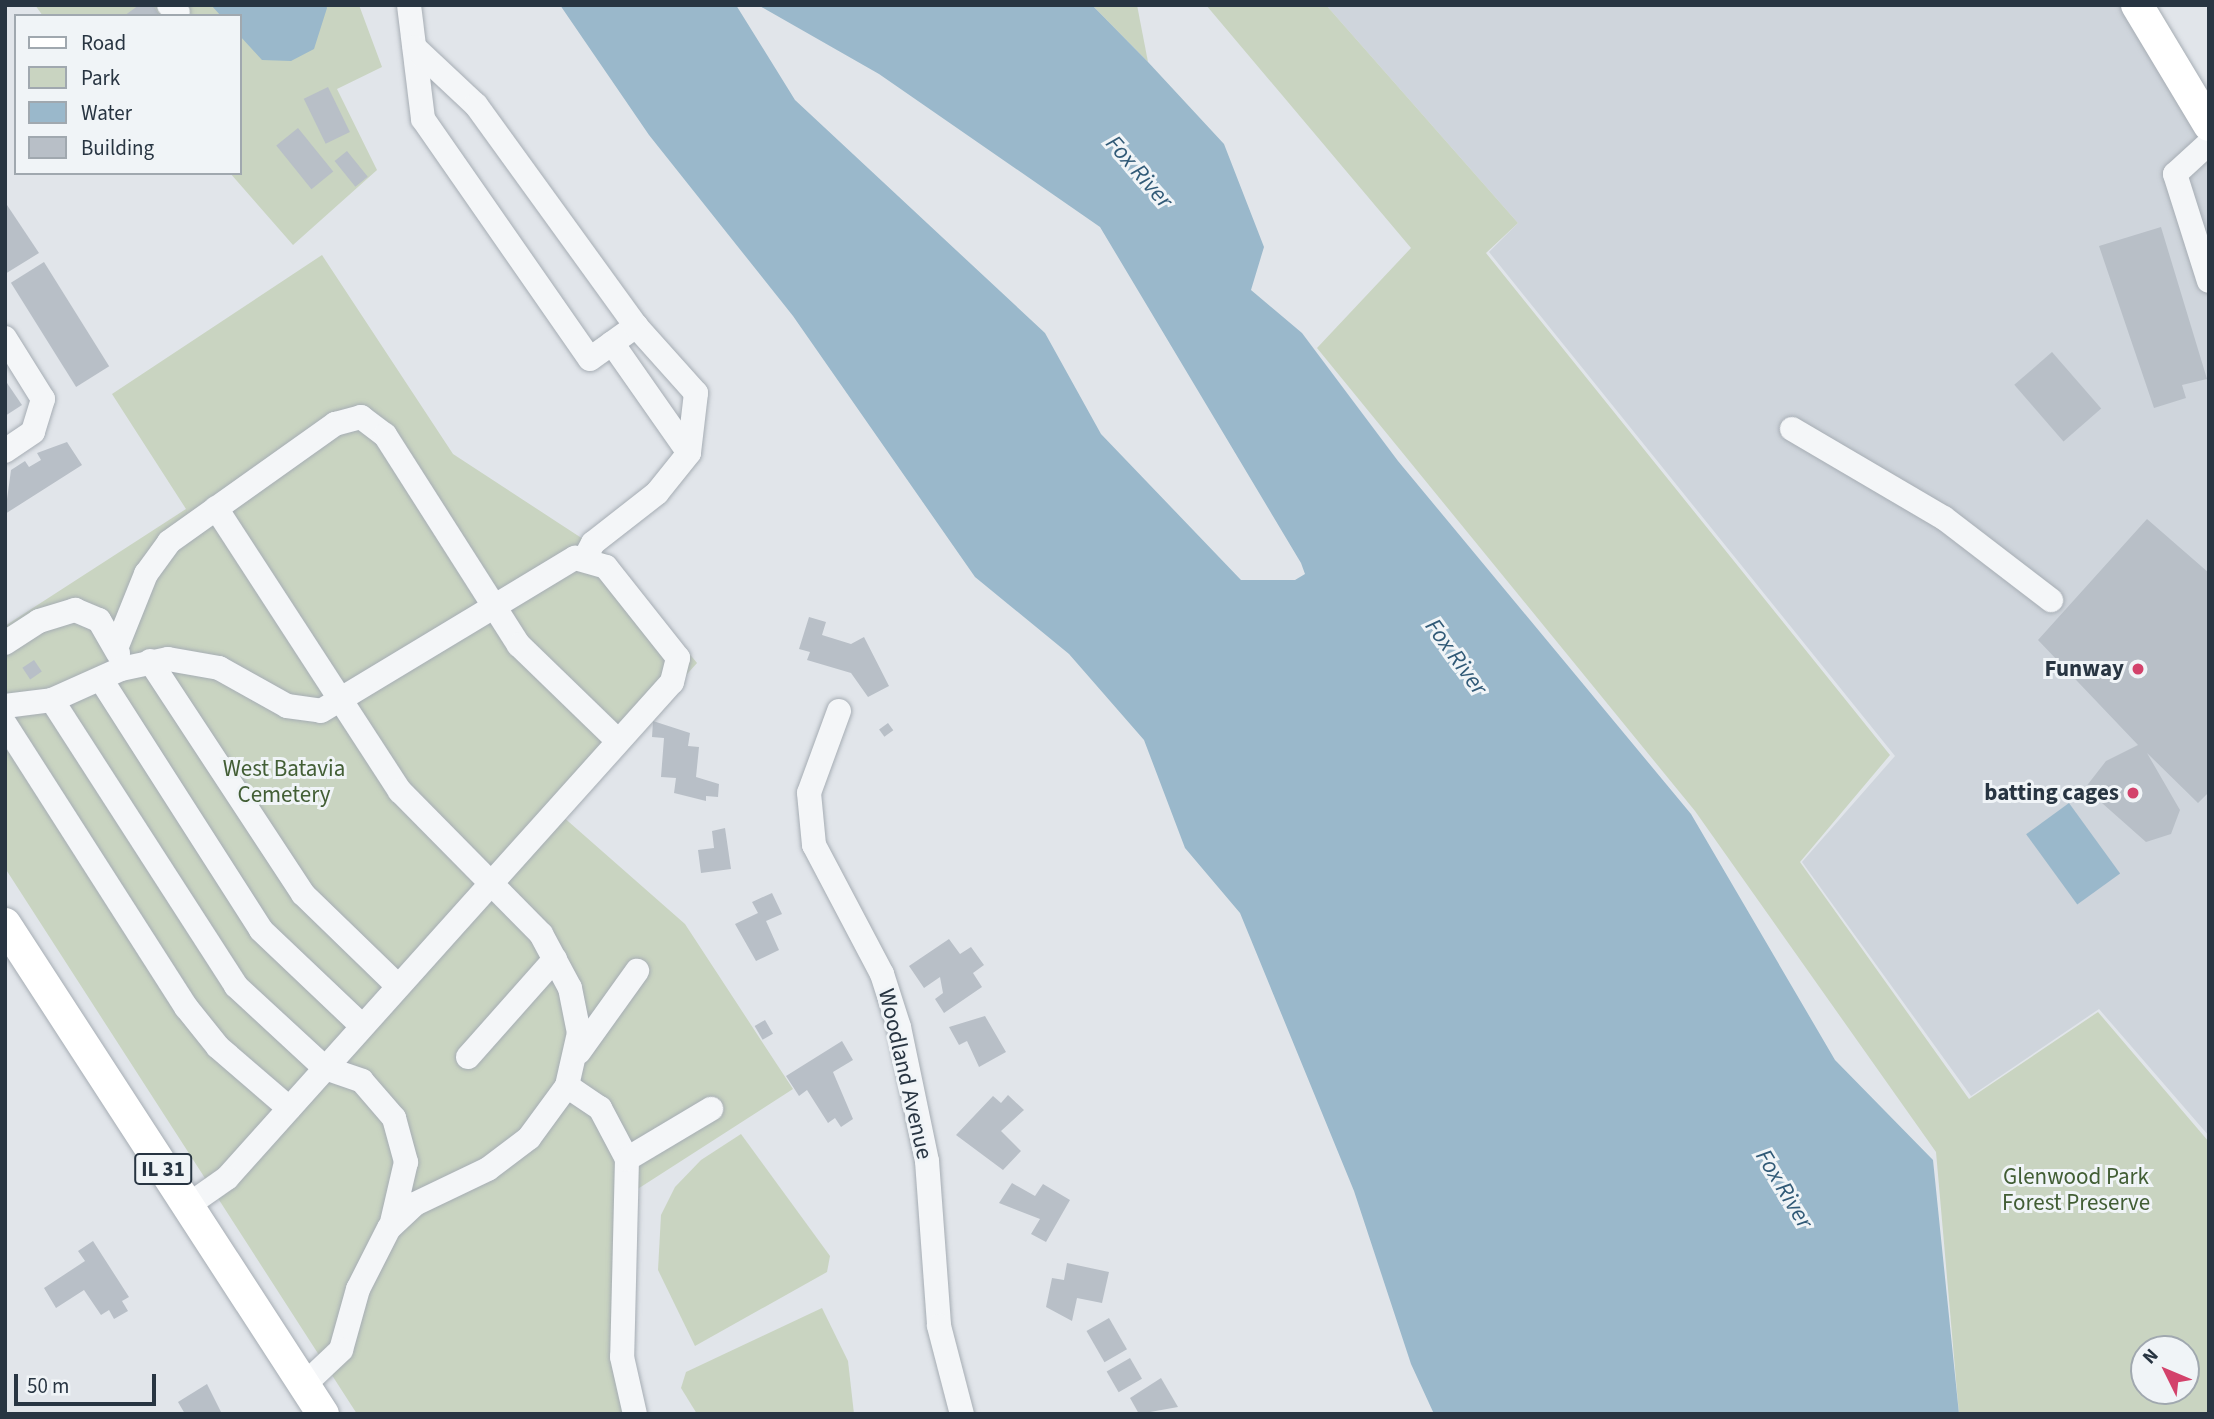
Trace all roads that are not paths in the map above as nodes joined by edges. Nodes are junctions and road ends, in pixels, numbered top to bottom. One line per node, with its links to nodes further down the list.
1 (409, 5): 3 (street)
2 (2137, 5): 4 (main road)
3 (415, 48): 7 (street); 9 (street)
4 (2209, 125)
5 (2209, 143): 6 (street)
6 (2209, 281)
7 (636, 326): 9 (street); 12 (street)
8 (5, 338): 11 (street)
9 (612, 343): 12 (street)
10 (1792, 429): 15 (street)
11 (5, 451)
12 (689, 453): 14 (street)
13 (216, 508): 16 (street); 19 (street); 21 (street)
14 (585, 558): 16 (street); 25 (street)
15 (2051, 600)
16 (491, 608): 21 (street); 25 (street)
17 (5, 643): 19 (street)
18 (150, 661): 19 (street); 21 (street); 30 (street)
19 (113, 665): 20 (street); 33 (street)
20 (52, 700): 22 (street); 36 (street)
21 (341, 705): 26 (street)
22 (5, 706)
23 (839, 711): 48 (street, Woodland Avenue)
24 (5, 724): 38 (street)
25 (618, 741): 26 (street)
26 (493, 880): 28 (street); 30 (street)
27 (5, 924): 43 (main road, IL 31)
28 (555, 959): 31 (street); 34 (street)
29 (636, 971): 32 (street)
30 (398, 986): 33 (street)
31 (570, 988): 32 (street); 35 (street)
32 (611, 999): 35 (street)
33 (362, 1026): 36 (street)
34 (468, 1057)
35 (576, 1059): 37 (street)
36 (325, 1068): 38 (street); 41 (street)
37 (567, 1086): 40 (street); 42 (street)
38 (289, 1108): 43 (street)
39 (711, 1109): 40 (street)
40 (627, 1159): 47 (street)
41 (406, 1162): 42 (street); 44 (street)
42 (443, 1191): 44 (street)
43 (187, 1206): 45 (main road, IL 31)
44 (389, 1228): 45 (street)
45 (304, 1385): 46 (main road, IL 31)
46 (323, 1414)
47 (635, 1414)
48 (962, 1414)

